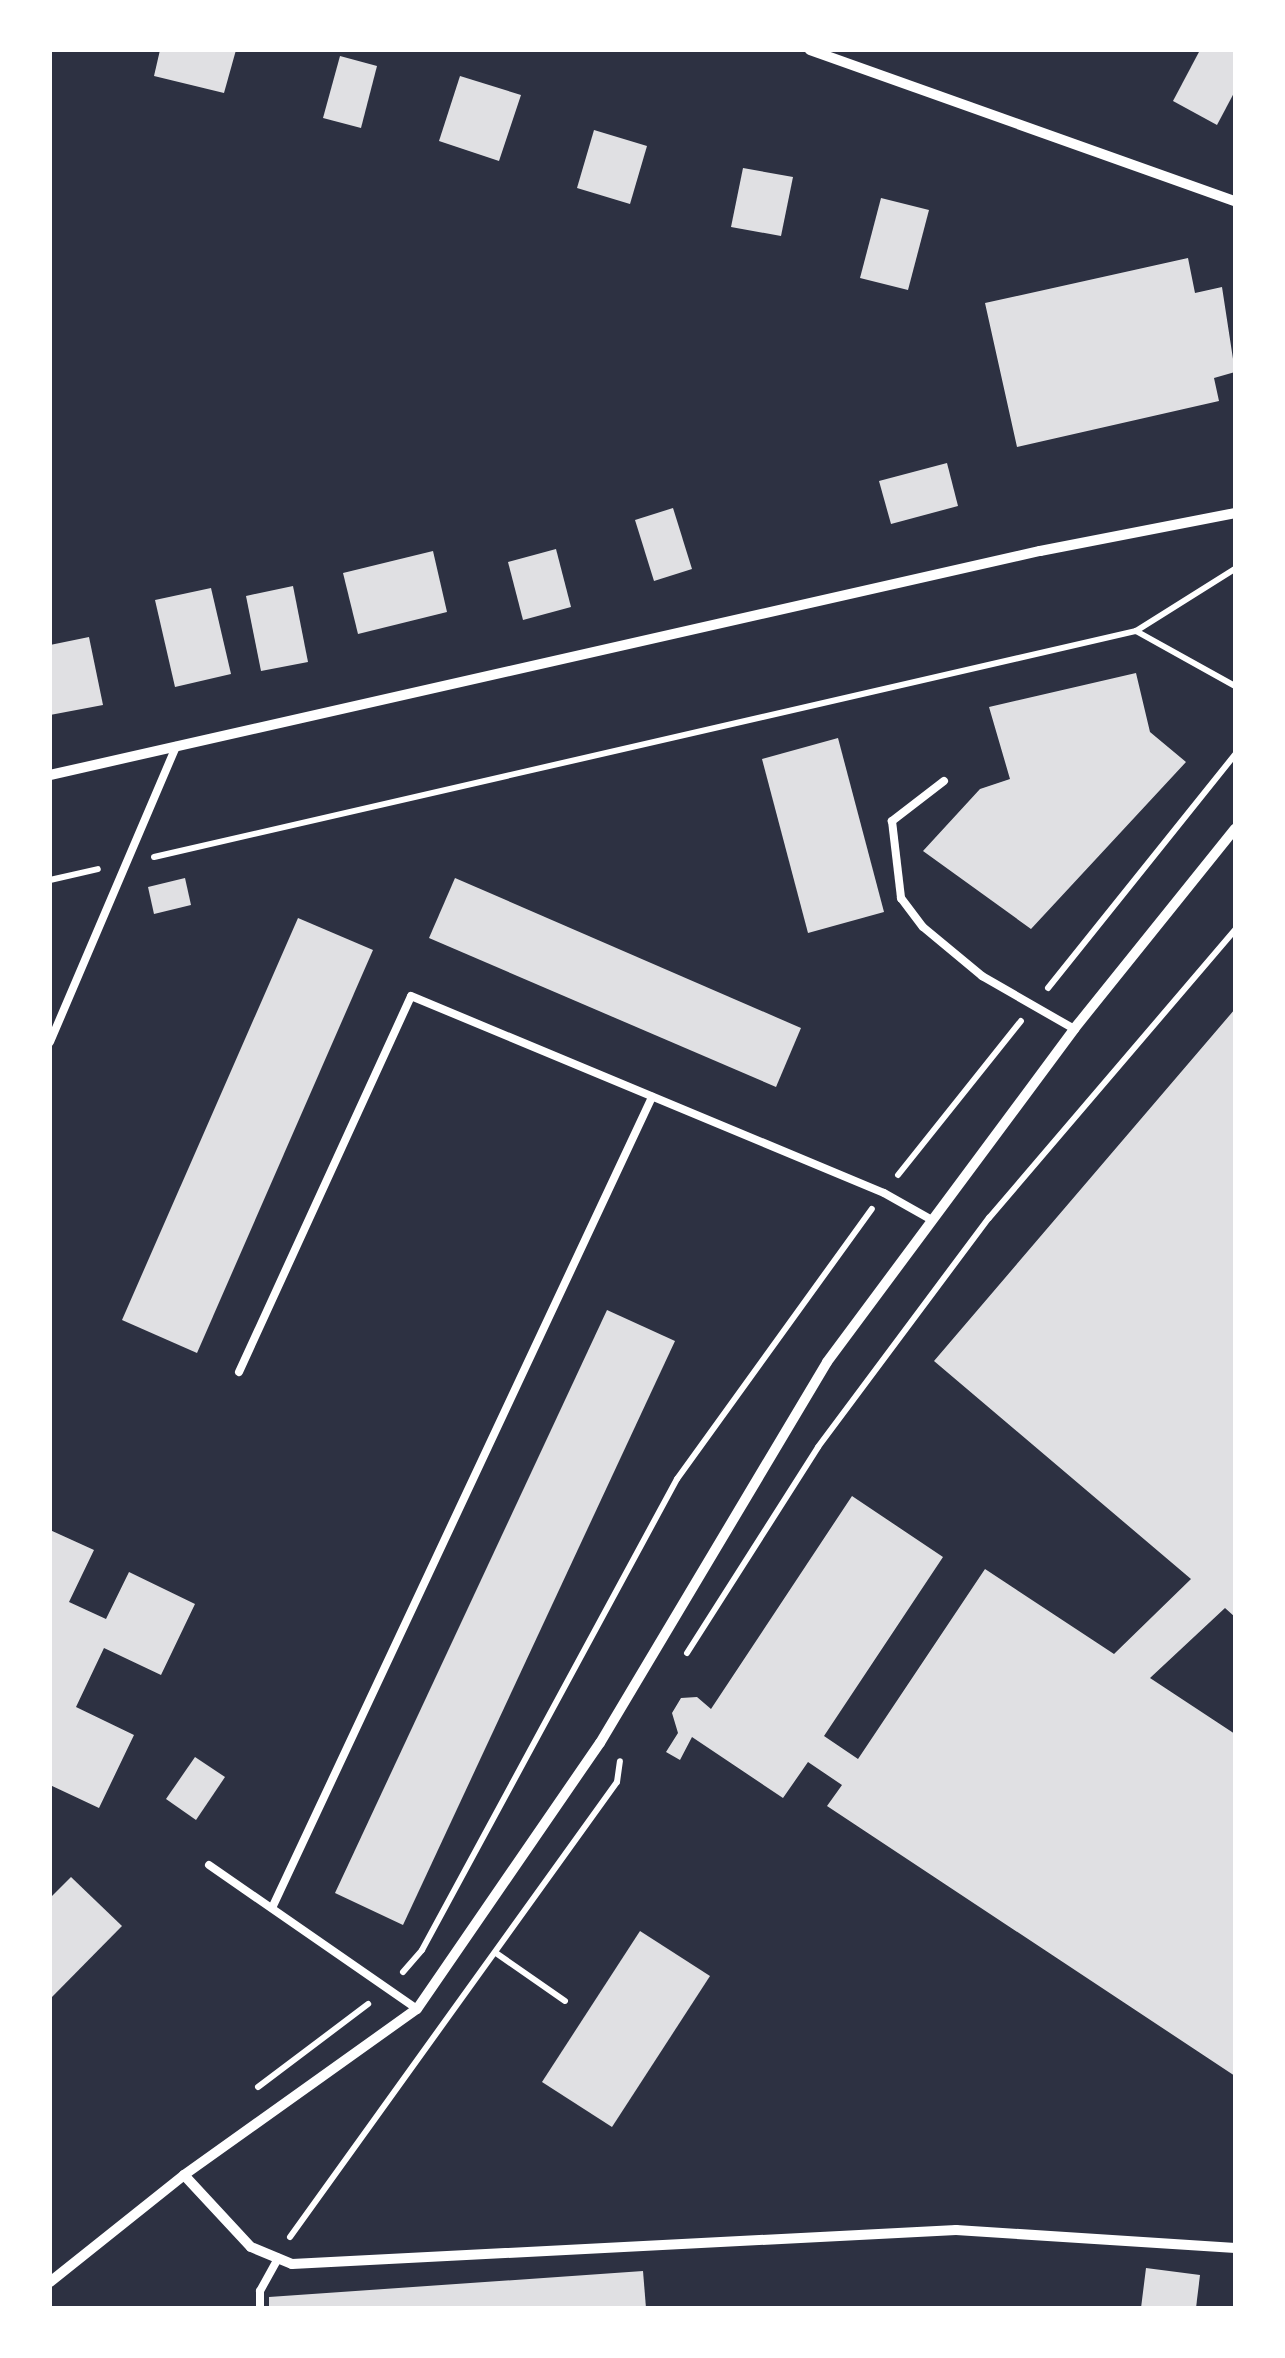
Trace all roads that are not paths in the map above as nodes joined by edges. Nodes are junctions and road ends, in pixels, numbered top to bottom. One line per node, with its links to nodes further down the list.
1 (810, 50): 2 (street)
2 (1235, 202)
3 (1235, 514): 4 (street)
4 (176, 746): 5 (street); 9 (lane)
5 (50, 775)
6 (944, 781): 8 (lane)
7 (1235, 829): 8 (street)
8 (1074, 1029): 11 (street)
9 (50, 1042)
10 (652, 1097): 11 (lane); 12 (lane); 14 (lane)
11 (930, 1218): 15 (street)
12 (239, 1372)
13 (209, 1865): 14 (lane)
14 (272, 1908): 15 (lane)
15 (417, 2009): 16 (street)
16 (184, 2175): 18 (street); 19 (street)
17 (1235, 2248): 18 (street)
18 (278, 2258): 20 (lane)
19 (50, 2282)
20 (260, 2308)

